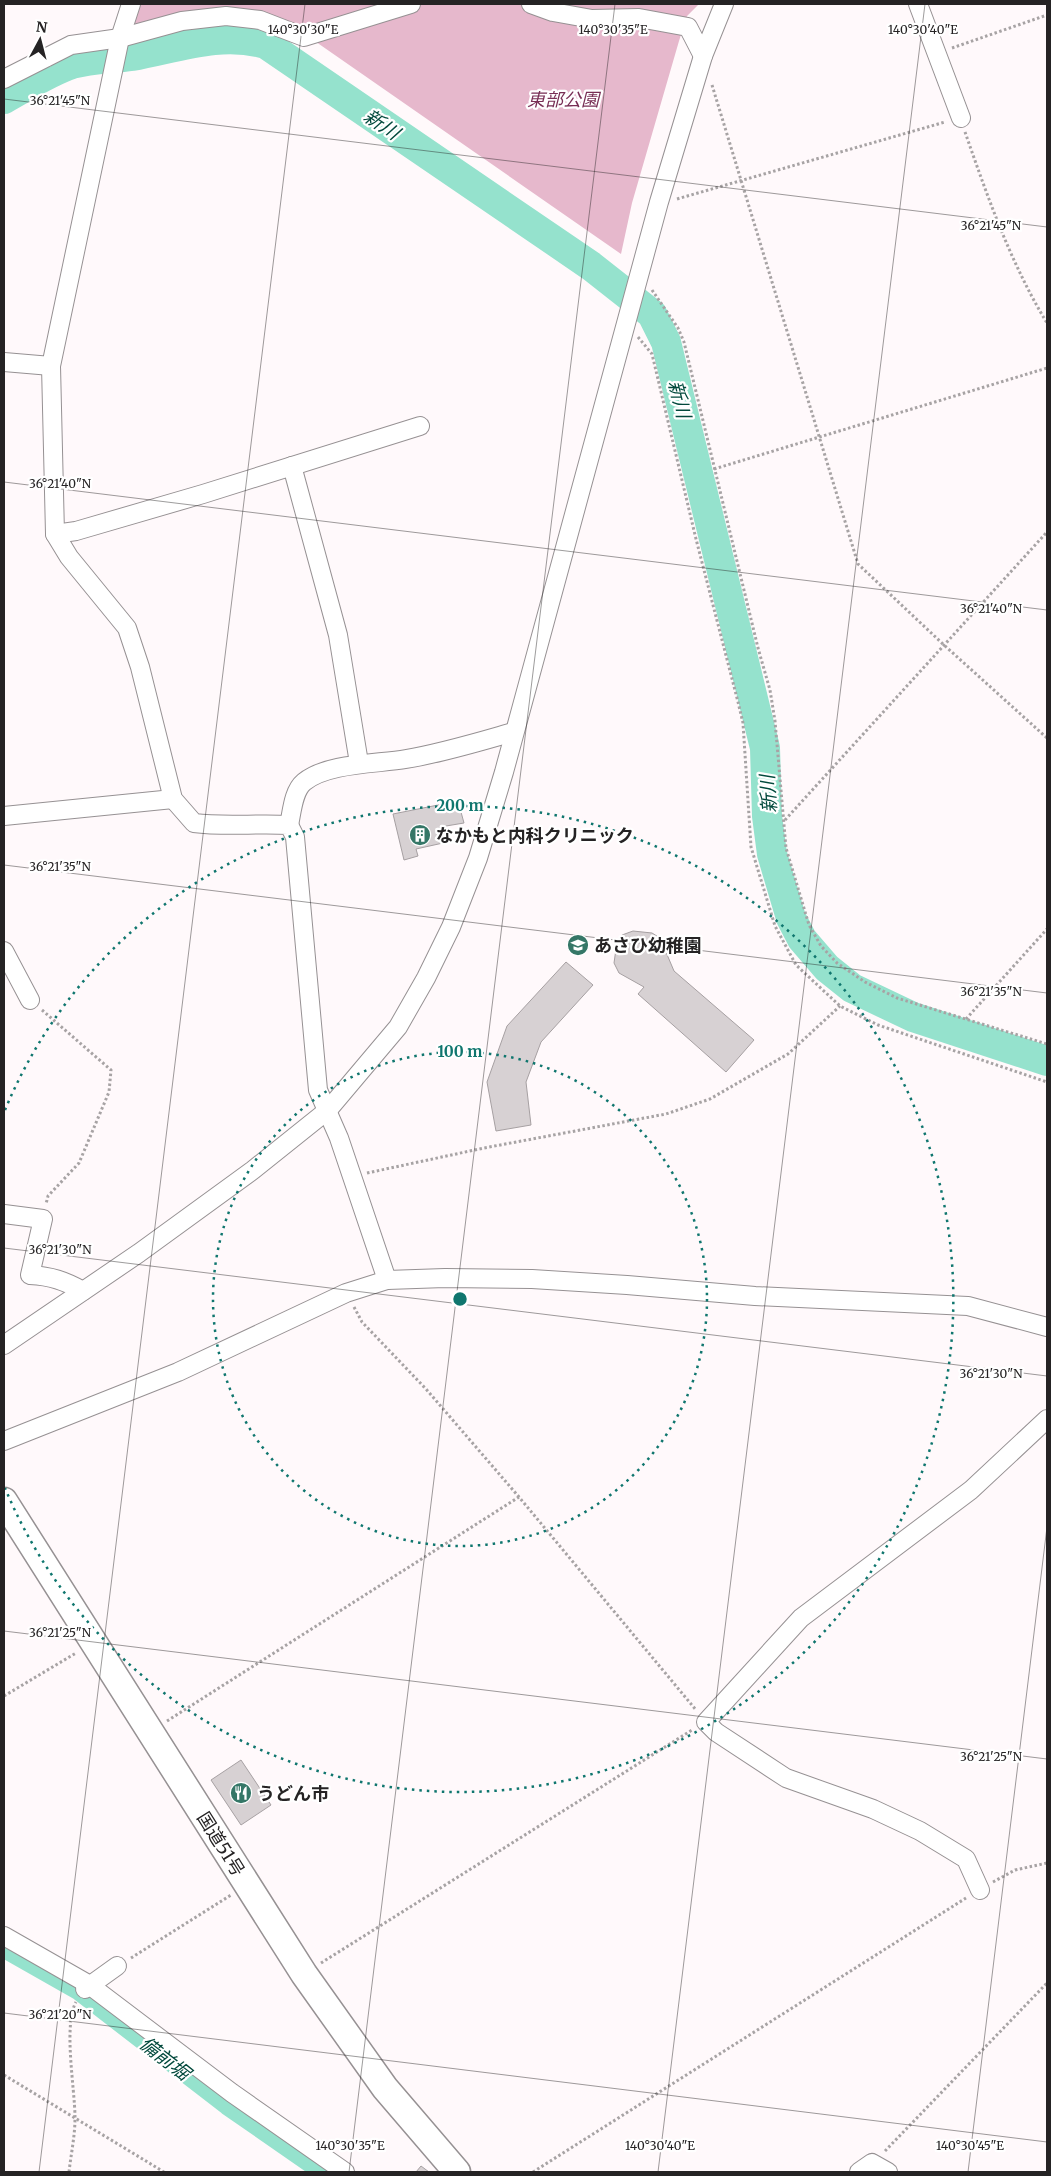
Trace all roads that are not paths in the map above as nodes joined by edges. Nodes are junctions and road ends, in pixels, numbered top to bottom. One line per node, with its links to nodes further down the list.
1 (132, 4): 6 (street)
2 (411, 4): 6 (street)
3 (532, 4): 7 (street)
4 (724, 4): 7 (street)
5 (918, 4): 9 (street)
6 (117, 49): 8 (street); 11 (street)
7 (703, 56): 15 (street)
8 (4, 79)
9 (961, 118)
10 (4, 362): 11 (street)
11 (51, 366): 14 (street)
12 (420, 426): 13 (street)
13 (292, 466): 14 (street); 16 (street)
14 (55, 534): 17 (street)
15 (513, 732): 16 (street); 22 (street)
16 (359, 764): 19 (street)
17 (173, 798): 18 (street); 19 (street)
18 (4, 816)
19 (288, 825): 22 (street)
20 (4, 951): 21 (street)
21 (30, 1000)
22 (328, 1110): 24 (street); 25 (street)
23 (4, 1214): 25 (street)
24 (387, 1280): 26 (street); 29 (street)
25 (83, 1291): 27 (street)
26 (1047, 1327)
27 (4, 1345)
28 (1047, 1419): 31 (street)
29 (4, 1441)
30 (4, 1501): 37 (highway, 国道51号)
31 (980, 1890)
32 (4, 1936): 34 (street)
33 (117, 1966): 34 (street)
34 (83, 1991): 36 (street)
35 (865, 2168): 38 (street)
36 (345, 2172)
37 (457, 2172)
38 (888, 2172)

